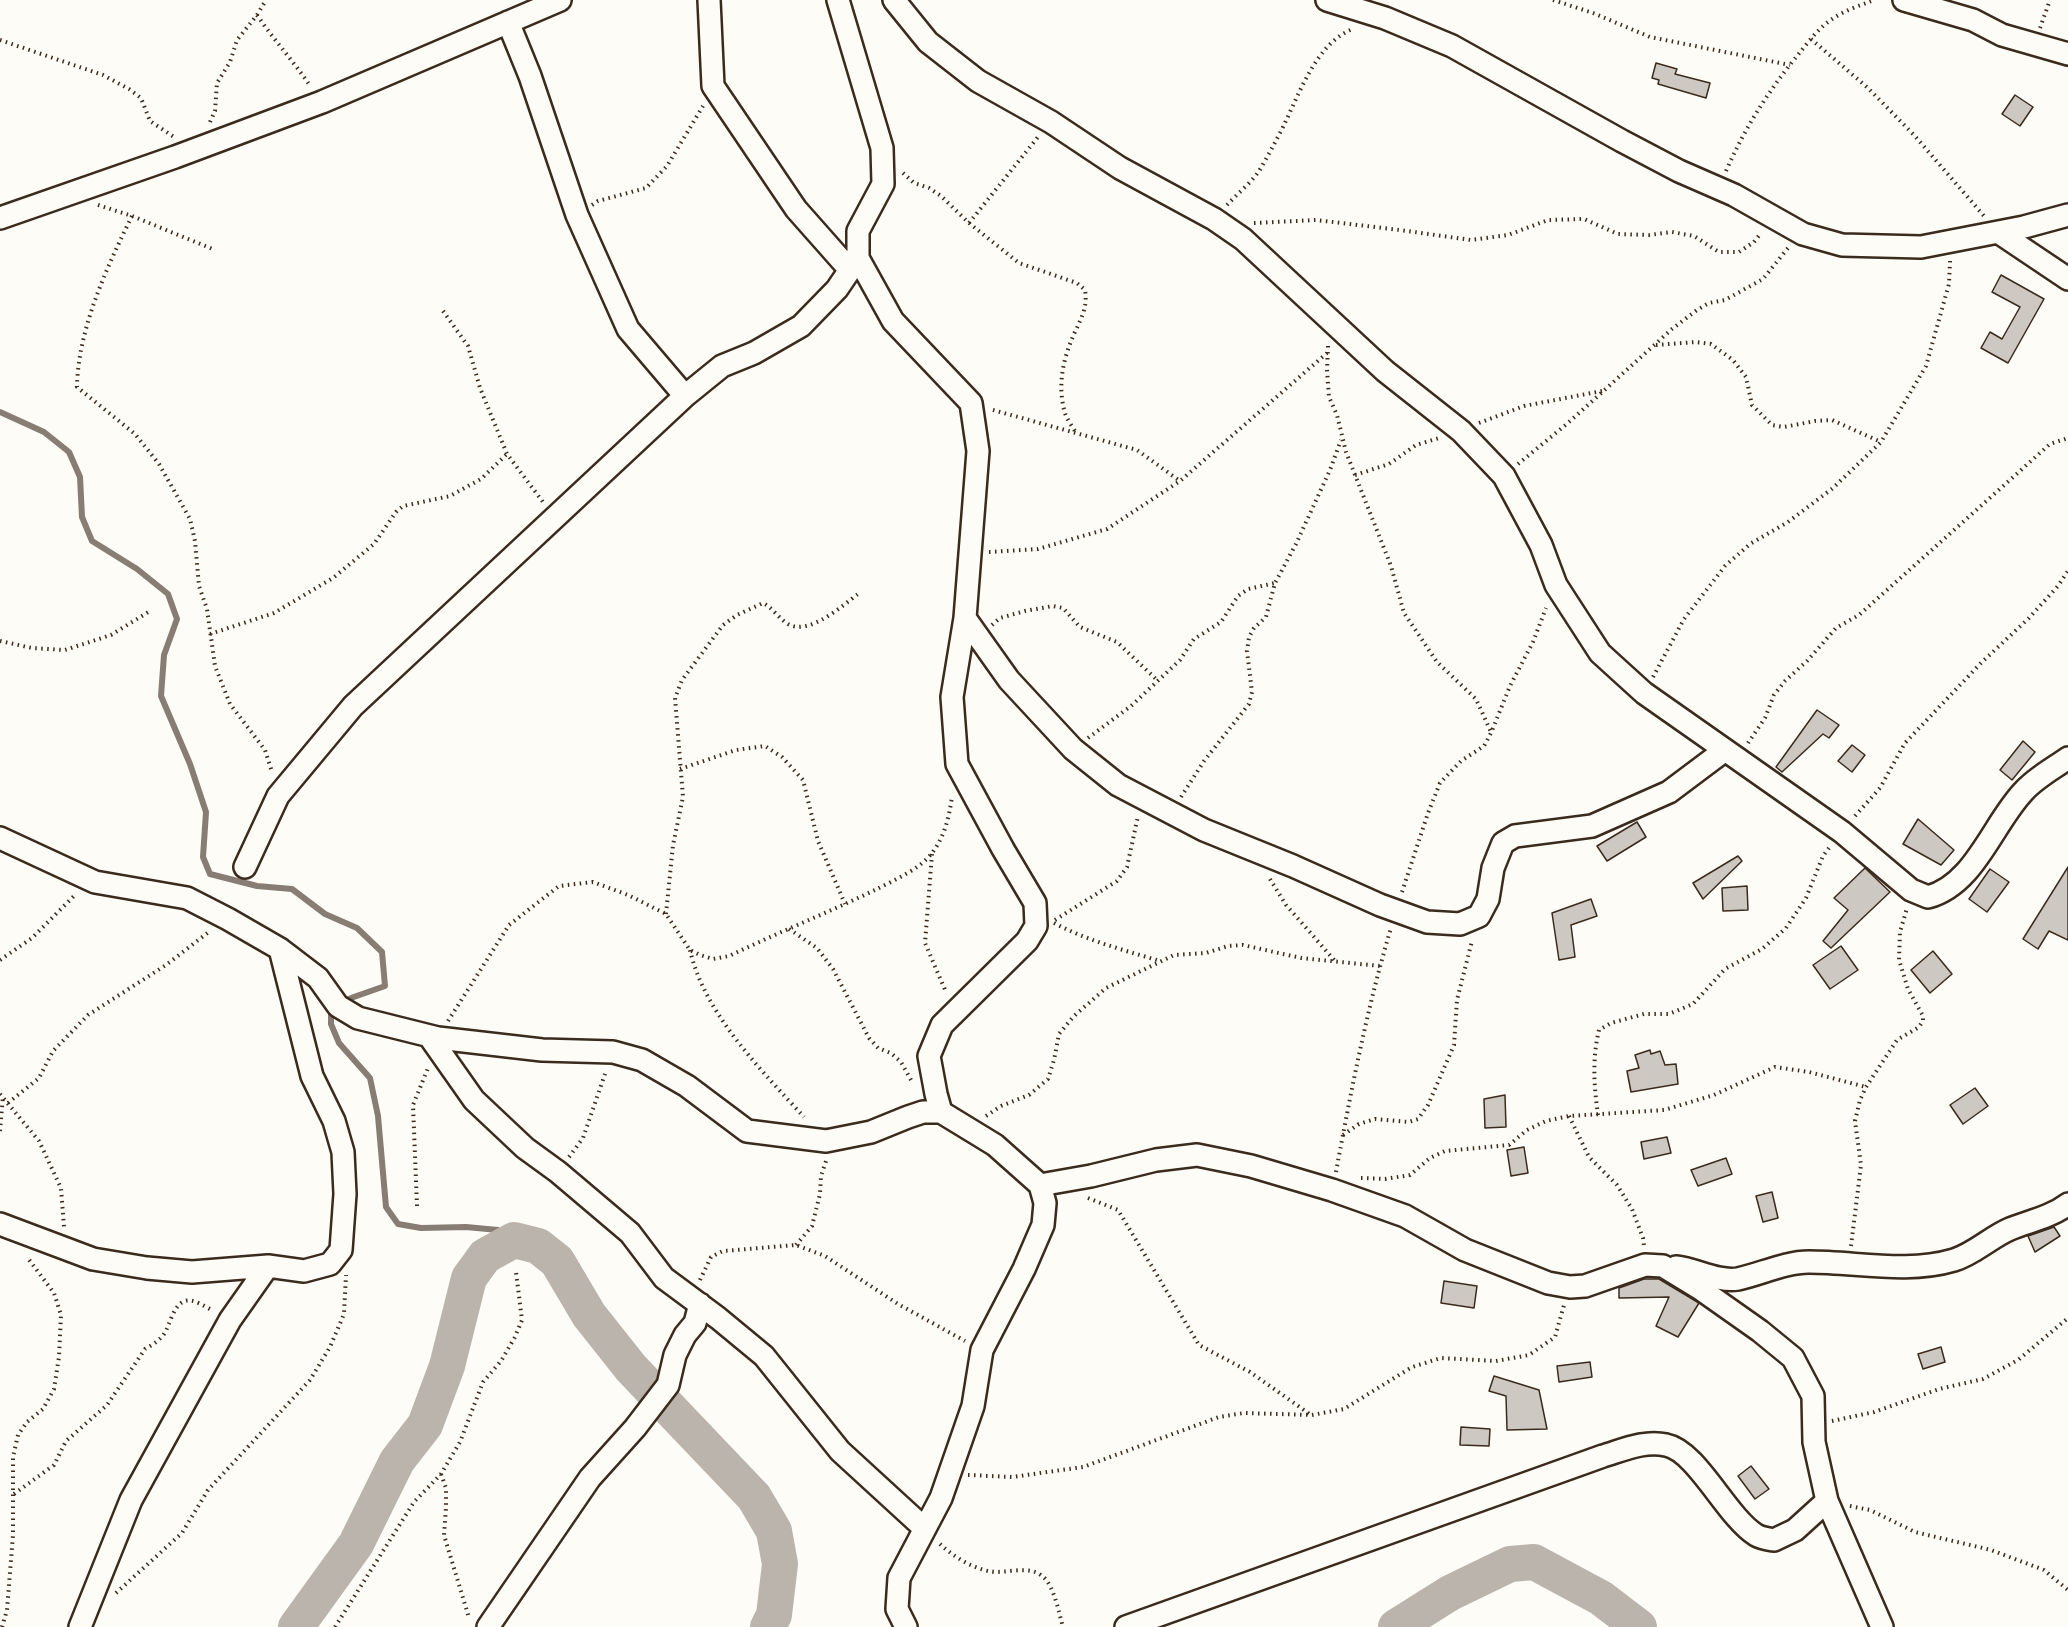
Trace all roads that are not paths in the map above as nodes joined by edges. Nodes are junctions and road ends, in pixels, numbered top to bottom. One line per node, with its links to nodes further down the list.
1 (560, 0): 7 (street)
2 (709, 0): 12 (street)
3 (838, 0): 12 (street)
4 (894, 0): 16 (street)
5 (1327, 0): 11 (street)
6 (1904, 0): 8 (street)
7 (508, 22): 10 (street); 14 (street)
8 (2068, 54)
9 (2068, 215): 11 (street)
10 (0, 218)
11 (1998, 232): 13 (street)
12 (854, 264): 14 (street); 15 (street)
13 (2068, 279)
14 (685, 396): 19 (street)
15 (965, 618): 16 (street); 22 (street)
16 (1731, 754): 17 (street)
17 (2068, 758)
18 (0, 838): 20 (street)
19 (245, 867)
20 (280, 949): 21 (street); 27 (street)
21 (434, 1040): 22 (street); 28 (street)
22 (932, 1112): 23 (street)
23 (1046, 1184): 26 (street); 30 (street)
24 (2068, 1204): 26 (street)
25 (0, 1224): 27 (street)
26 (1654, 1265): 29 (street)
27 (268, 1266): 31 (street)
28 (697, 1302): 30 (street); 32 (street)
29 (1827, 1501): 34 (street); 35 (street)
30 (924, 1528): 33 (street)
31 (80, 1627)
32 (488, 1627)
33 (906, 1627)
34 (1126, 1627)
35 (1882, 1627)

